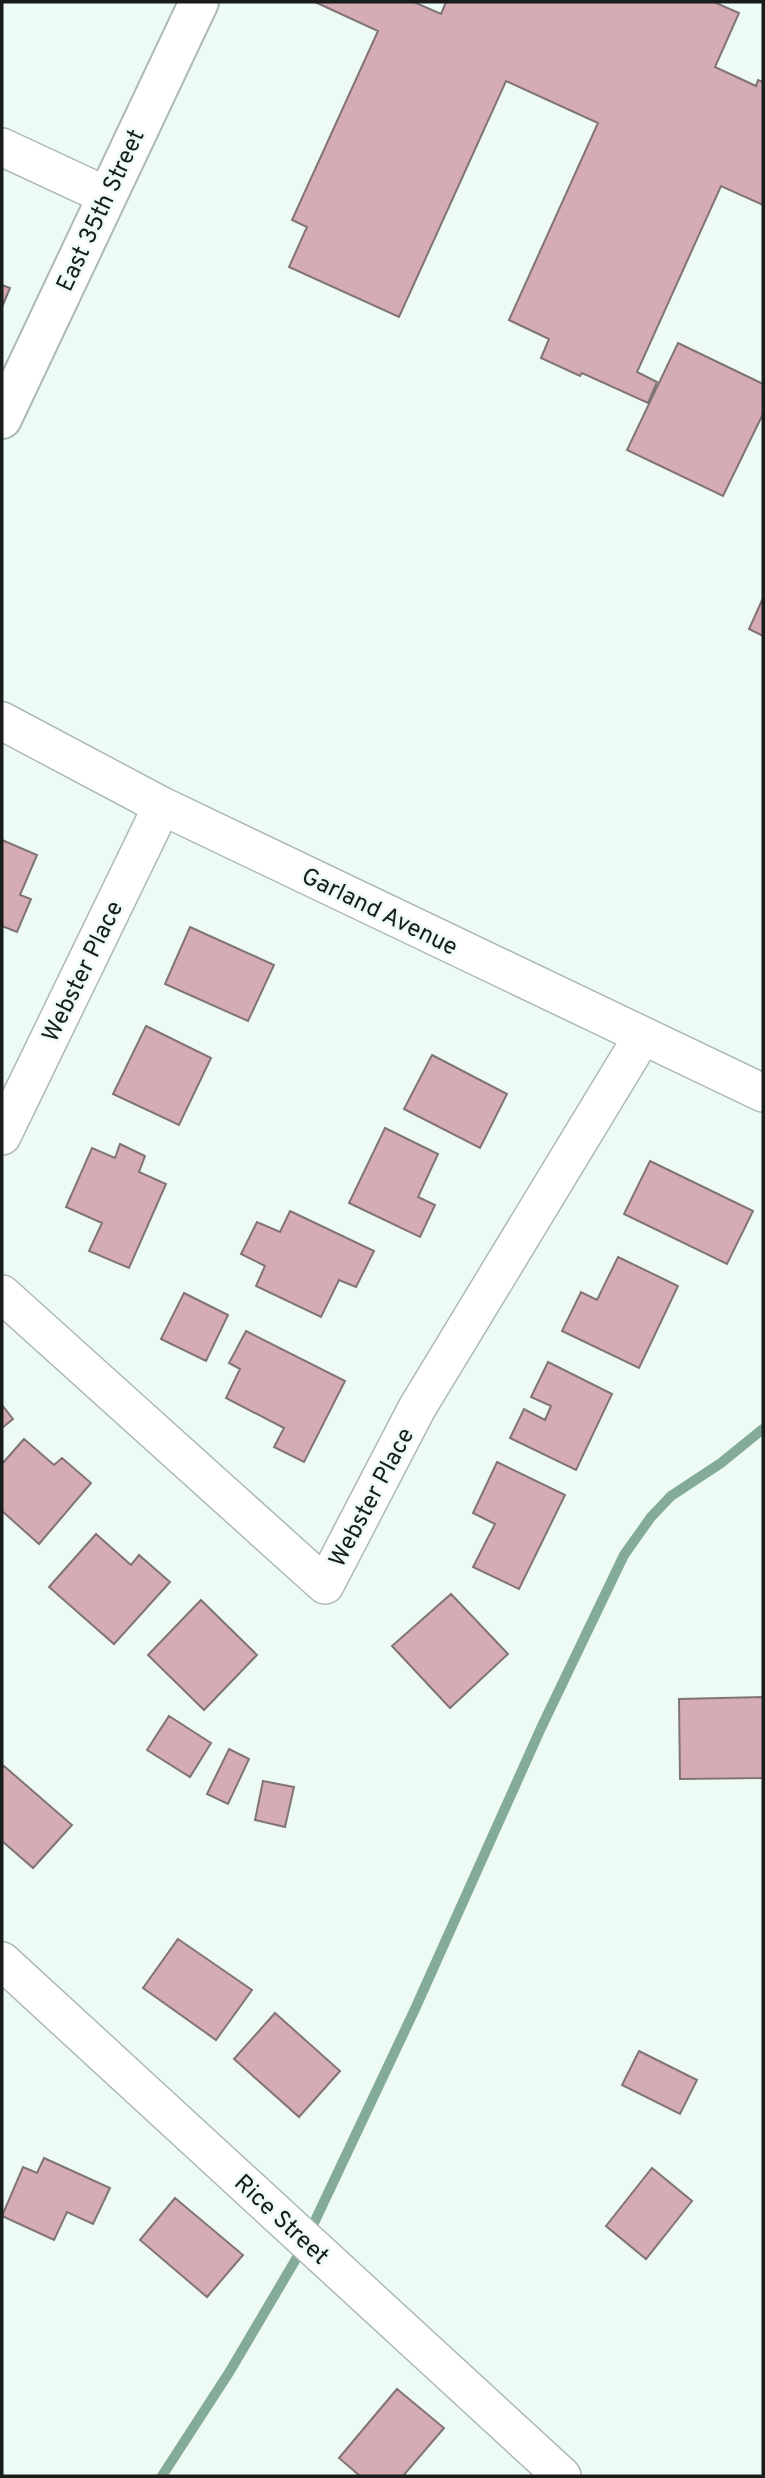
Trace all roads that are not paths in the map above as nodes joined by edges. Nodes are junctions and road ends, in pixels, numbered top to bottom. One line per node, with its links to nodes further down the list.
1 (199, 2): 3 (street, East 35th Street)
2 (2, 148): 3 (street)
3 (107, 196): 4 (street, East 35th Street)
4 (2, 419)
5 (2, 721): 6 (street, Garland Avenue)
6 (162, 806): 7 (street, Garland Avenue); 9 (street, Webster Place)
7 (642, 1037): 8 (street, Garland Avenue); 10 (street, Webster Place)
8 (763, 1093)
9 (2, 1136)
10 (2, 1294)
11 (2, 1961): 12 (street, Rice Street)
12 (562, 2476)

